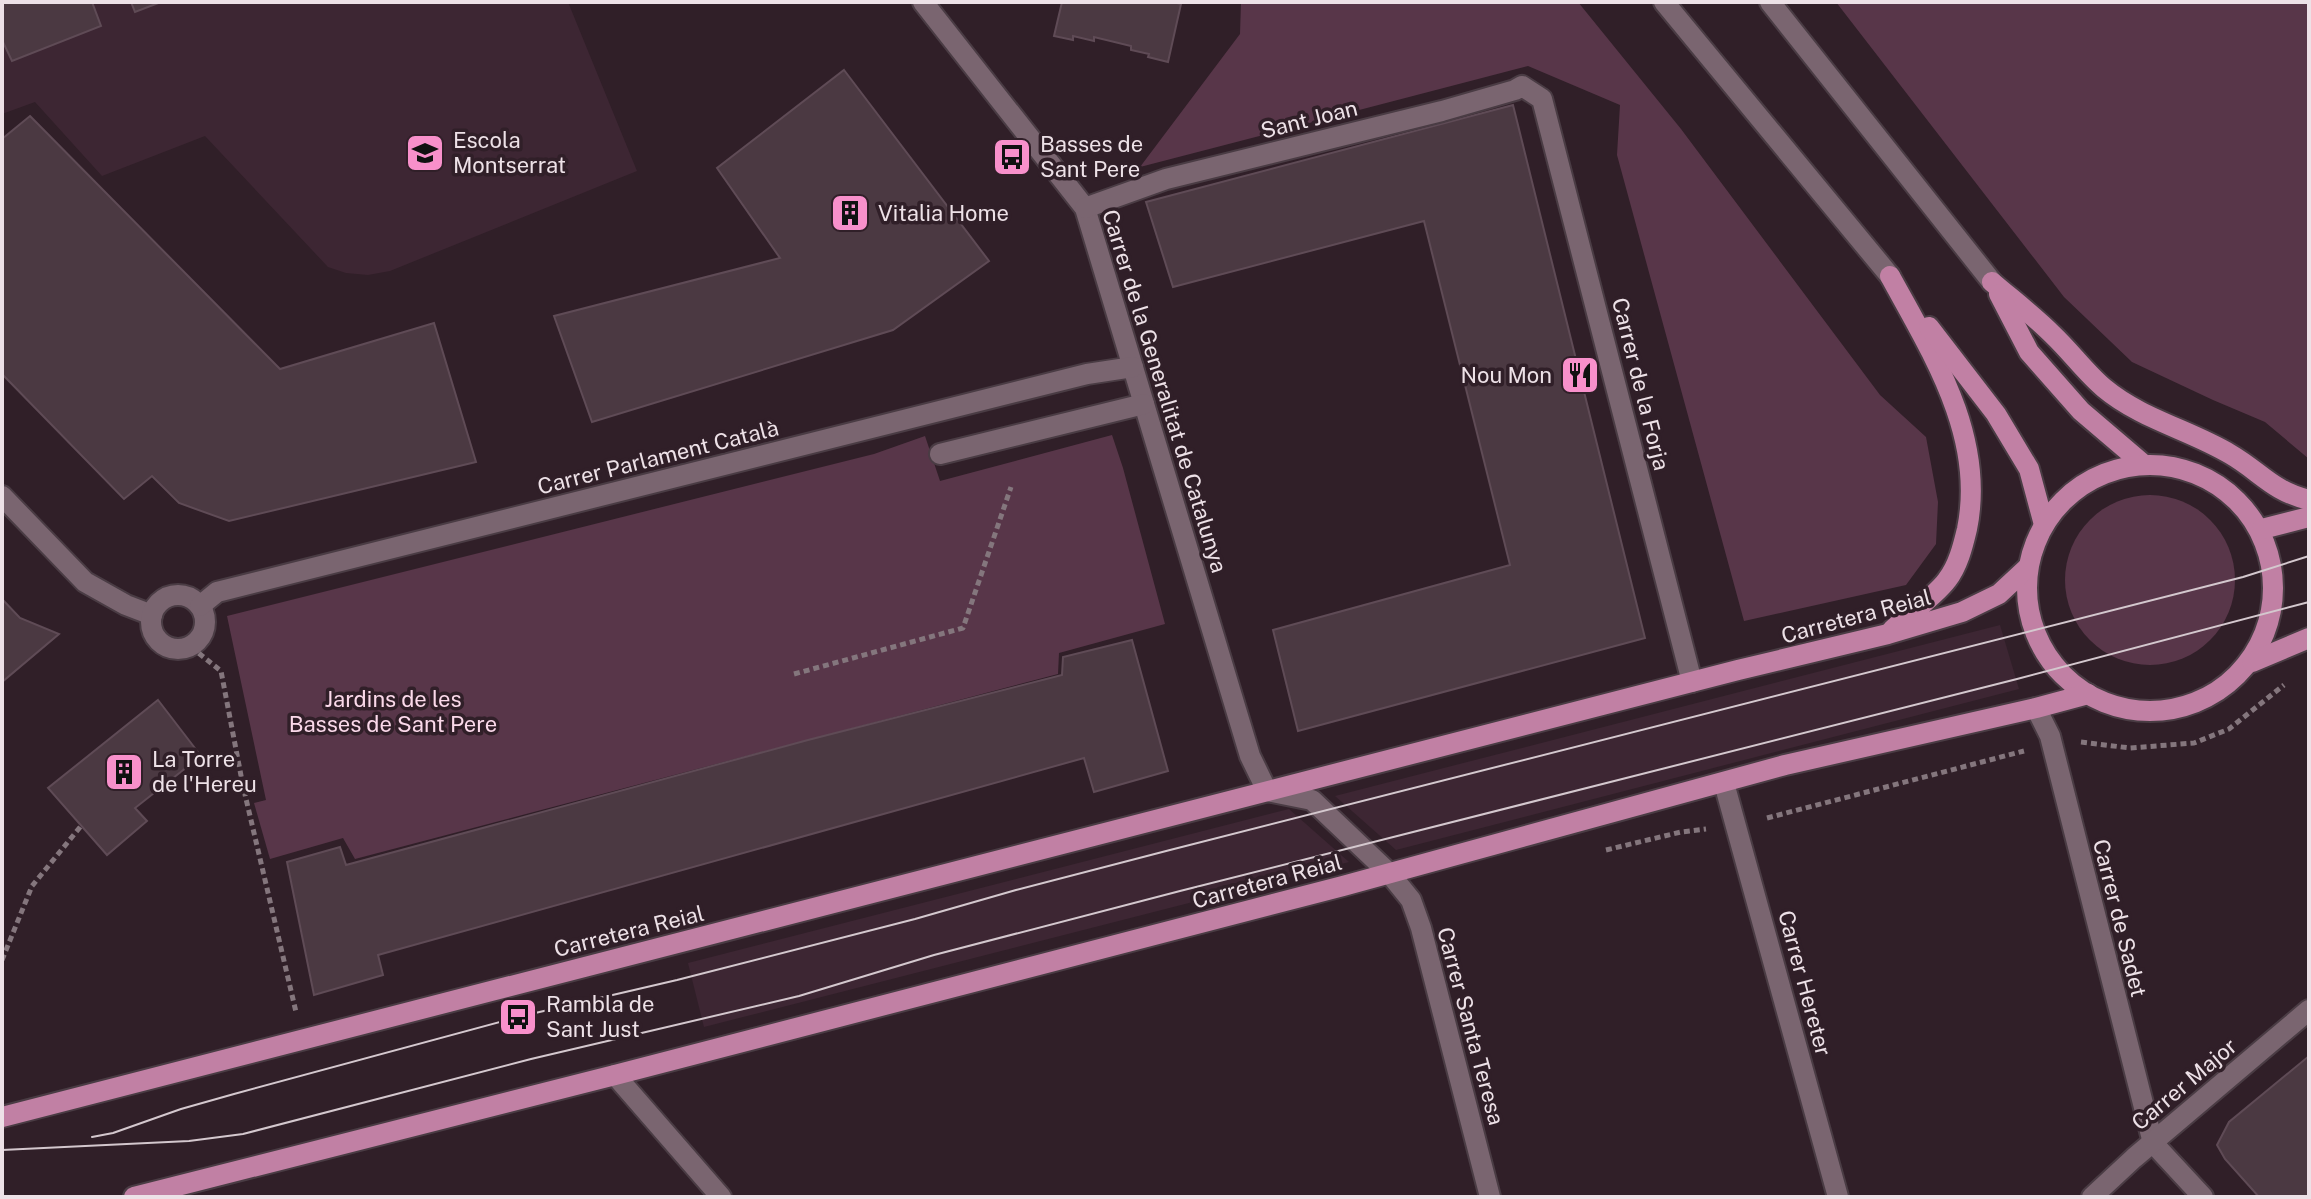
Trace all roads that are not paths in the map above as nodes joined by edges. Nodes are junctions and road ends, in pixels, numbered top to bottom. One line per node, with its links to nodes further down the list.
1 (923, 2): 5 (street, Carrer de la Generalitat de Catalunya)
2 (1664, 2): 6 (street)
3 (1770, 2): 7 (street)
4 (1542, 99): 5 (street, Sant Joan); 23 (street, Carrer de la Forja)
5 (1085, 208): 8 (street, Carrer de la Generalitat de Catalunya)
6 (1890, 276): 15 (main road); 20 (main road)
7 (1992, 282): 11 (main road); 13 (main road)
8 (1133, 367): 9 (street, Carrer de la Generalitat de Catalunya); 18 (street, Carrer Parlament Català)
9 (1144, 404): 10 (street); 27 (street, Carrer de la Generalitat de Catalunya)
10 (940, 454)
11 (2142, 463): 15 (main road); 16 (main road)
12 (2, 496): 19 (street)
13 (2309, 500)
14 (2309, 517): 16 (main road)
15 (2043, 521): 17 (main road)
16 (2262, 529): 22 (main road)
17 (2027, 568): 20 (main road, Carretera Reial); 24 (main road)
18 (200, 606): 19 (street); 19 (street)
19 (152, 615)
20 (1888, 634): 23 (main road, Carretera Reial)
21 (2309, 638): 22 (main road)
22 (2252, 662): 24 (main road)
23 (1692, 682): 27 (main road, Carretera Reial)
24 (2088, 694): 25 (main road, Carretera Reial)
25 (2036, 708): 26 (main road, Carretera Reial); 32 (street, Carrer de Sadet)
26 (1724, 783): 28 (main road, Carretera Reial); 36 (street, Carrer Hereter)
27 (1267, 791): 28 (street, Carretera Reial); 31 (main road, Carretera Reial)
28 (1390, 874): 30 (main road, Carretera Reial); 35 (street, Carrer Santa Teresa)
29 (2309, 1010): 32 (street, Carrer Major)
30 (615, 1075): 33 (main road, Carretera Reial); 34 (street)
31 (2, 1117)
32 (2153, 1143): 37 (street, Carrer Major); 38 (street)
33 (134, 1197)
34 (721, 1197)
35 (1490, 1197)
36 (1838, 1197)
37 (2092, 1197)
38 (2203, 1197)

